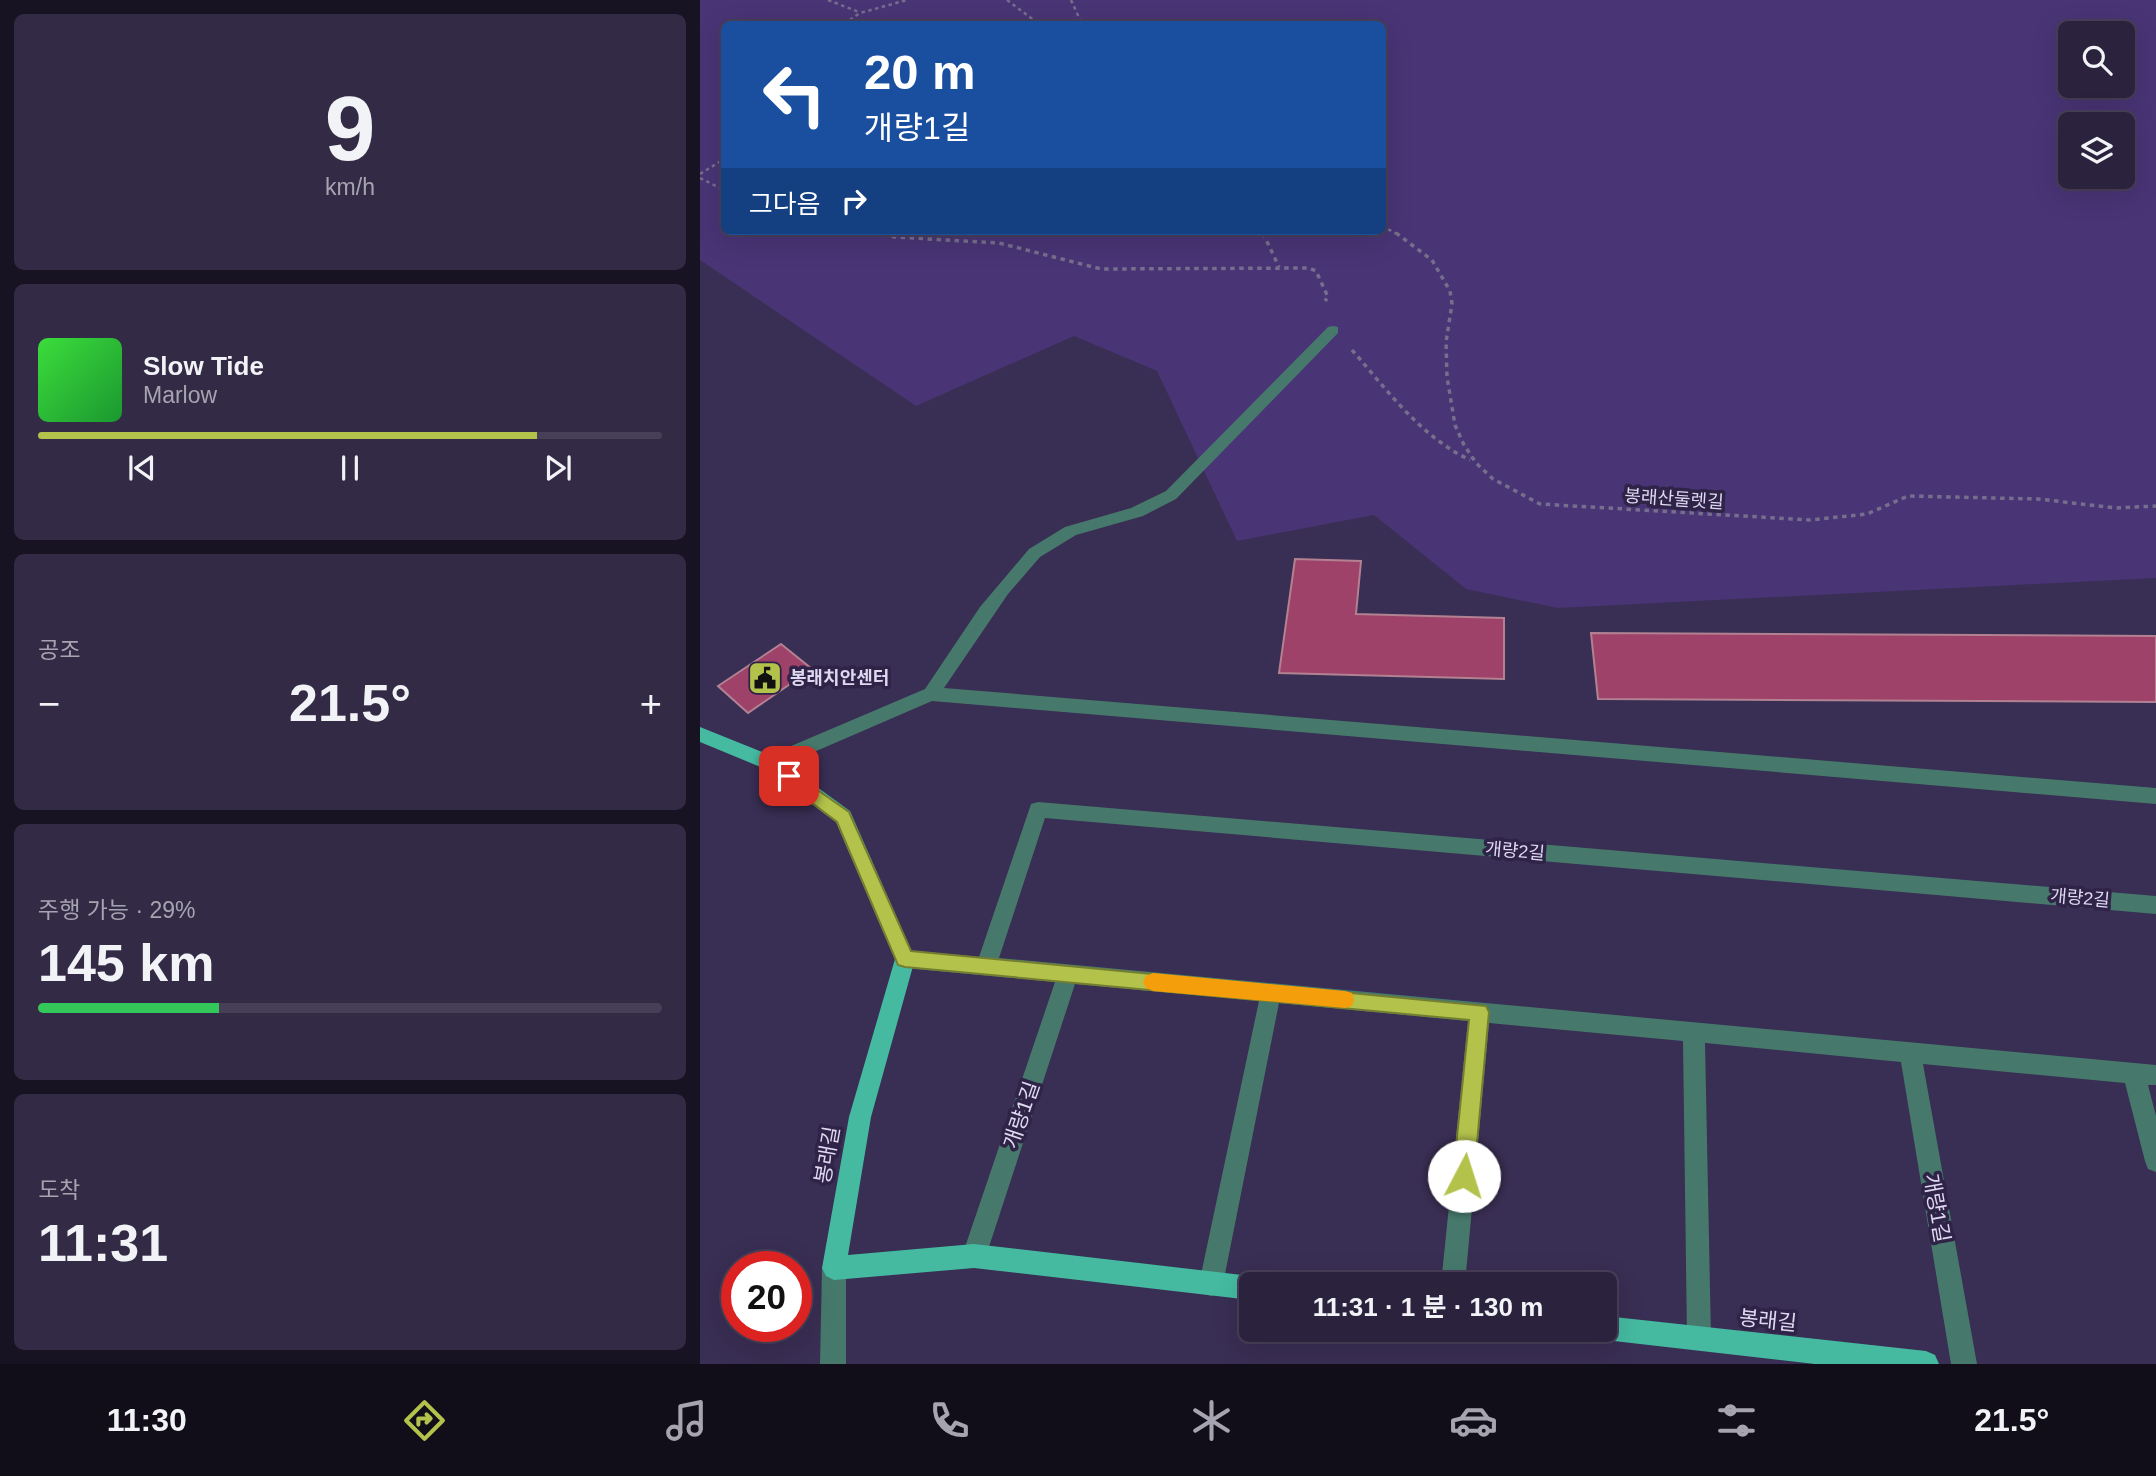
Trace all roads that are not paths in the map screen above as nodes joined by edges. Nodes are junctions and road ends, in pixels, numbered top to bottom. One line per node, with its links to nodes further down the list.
1 (1333, 330): 2 (street)
2 (932, 694): 4 (street); 5 (street)
3 (700, 734): 4 (main road)
4 (770, 763): 7 (main road)
5 (2156, 796)
6 (2156, 905): 8 (street, 개량2길)
7 (905, 959): 8 (street); 17 (main road, 봉래길)
8 (986, 967): 9 (street)
9 (1068, 974): 10 (street); 16 (street, 개량1길)
10 (1271, 993): 11 (street); 19 (street)
11 (1479, 1012): 12 (street); 18 (street)
12 (1694, 1032): 13 (street); 22 (street)
13 (1910, 1052): 14 (street); 25 (street, 개량1길)
14 (2145, 1074): 15 (street)
15 (2156, 1161)
16 (974, 1256): 17 (main road); 19 (main road)
17 (835, 1268): 23 (street)
18 (1454, 1272)
19 (1212, 1284): 20 (main road)
20 (1239, 1287)
21 (1617, 1329): 22 (main road, 봉래길)
22 (1699, 1338): 24 (main road, 봉래길)
23 (833, 1364)
24 (1926, 1364)
25 (1964, 1364)

